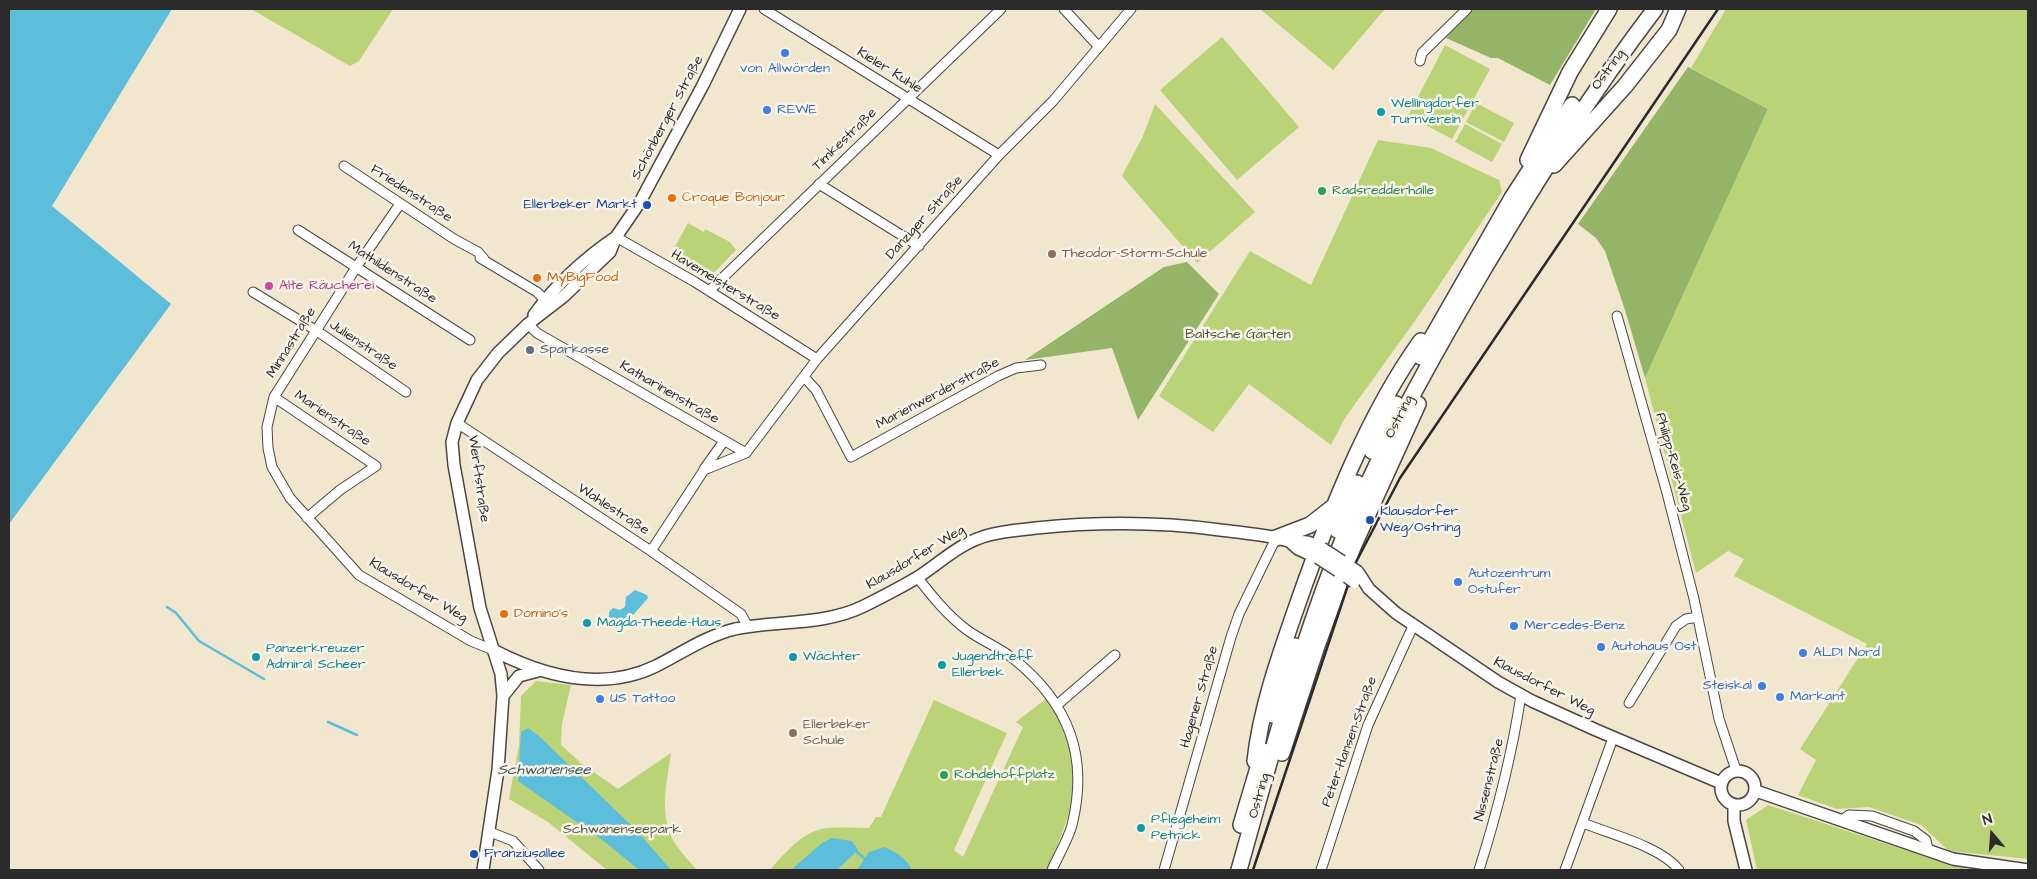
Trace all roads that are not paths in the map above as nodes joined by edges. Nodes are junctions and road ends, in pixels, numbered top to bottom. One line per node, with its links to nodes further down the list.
1 (740, 9): 20 (street, Schönberger Straße)
2 (764, 9): 12 (street, Kieler Kuhle)
3 (1001, 9): 12 (street, Timkestraße)
4 (1064, 9): 10 (street)
5 (1132, 9): 10 (street, Danziger Straße)
6 (1467, 9): 11 (street)
7 (1678, 9): 15 (highway)
8 (1607, 10): 17 (highway)
9 (1650, 10): 15 (highway, Ostring); 17 (highway, Ostring)
10 (1099, 47): 13 (street, Danziger Straße)
11 (1420, 61)
12 (908, 99): 13 (street, Kieler Kuhle); 16 (street, Timkestraße)
13 (999, 156): 21 (street, Danziger Straße)
14 (344, 166): 18 (street, Friedenstraße)
15 (1535, 183): 27 (highway, Ostring)
16 (819, 184): 21 (street); 23 (street, Timkestraße)
17 (1512, 198): 27 (highway, Ostring)
18 (400, 204): 22 (street, Minnastraße); 25 (street, Friedenstraße)
19 (298, 230): 22 (street, Mathildenstraße)
20 (616, 237): 23 (street, Havemeisterstraße); 25 (street, Schönberger Straße); 28 (street, Schönberger Straße)
21 (919, 246): 31 (street, Danziger Straße)
22 (357, 266): 29 (street, Minnastraße); 30 (street, Mathildenstraße)
23 (709, 291): 31 (street, Havemeisterstraße)
24 (253, 292): 29 (street, Julienstraße)
25 (544, 300): 28 (street, Schönberger Straße)
26 (1617, 316): 47 (street, Philipp-Reis-Weg)
27 (1446, 323): 40 (highway); 45 (highway); 60 (highway, Ostring)
28 (528, 324): 36 (street, Schönberger Straße); 37 (street, Katharinenstraße)
29 (317, 331): 34 (street, Julienstraße); 35 (street, Minnastraße)
30 (470, 340)
31 (817, 359): 33 (street, Danziger Straße)
32 (1041, 365): 33 (street, Marienwerderstraße)
33 (804, 377): 38 (street, Danziger Straße)
34 (406, 392)
35 (274, 397): 41 (street, Klausdorfer Weg); 41 (street, Marienstraße)
36 (457, 423): 43 (street, Wahlestraße); 50 (street, Werftstraße)
37 (724, 441): 38 (street, Katharinenstraße); 39 (street)
38 (746, 452): 39 (street)
39 (704, 470): 43 (street)
40 (1336, 504): 42 (highway); 44 (highway)
41 (307, 518): 50 (street, Klausdorfer Weg)
42 (1283, 539): 44 (street, Klausdorfer Weg); 46 (street, Klausdorfer Weg); 68 (street, Hagener Straße)
43 (650, 551): 48 (street, Wahlestraße)
44 (1318, 552): 45 (street, Klausdorfer Weg, bridge); 60 (highway)
45 (1348, 571): 49 (street, Klausdorfer Weg); 60 (highway)
46 (917, 577): 48 (street, Klausdorfer Weg); 56 (street)
47 (1698, 617): 55 (street); 58 (street, Philipp-Reis-Weg)
48 (748, 626): 52 (street, Klausdorfer Weg)
49 (1413, 626): 53 (street, Klausdorfer Weg); 71 (street, Peter-Hansen-Straße)
50 (493, 650): 52 (street, Klausdorfer Weg); 54 (street, Werftstraße)
51 (1115, 655): 56 (street)
52 (542, 671): 54 (street, Klausdorfer Weg)
53 (1522, 695): 57 (street, Klausdorfer Weg); 72 (street, Nissenstraße)
54 (503, 696): 64 (street, Werftstraße)
55 (1629, 703)
56 (1057, 705): 67 (street)
57 (1613, 738): 59 (street, Klausdorfer Weg); 63 (street)
58 (1736, 770): 59 (street); 61 (street)
59 (1721, 783): 62 (street)
60 (1258, 784): 69 (highway, Ostring); 70 (highway, Ostring)
61 (1756, 791): 62 (street); 76 (street)
62 (1734, 805): 75 (street)
63 (1583, 823): 73 (street); 74 (street)
64 (490, 832): 65 (street, Werftstraße); 66 (street)
65 (484, 870)
66 (539, 870)
67 (1052, 870)
68 (1164, 870)
69 (1229, 870)
70 (1239, 870)
71 (1320, 870)
72 (1479, 870)
73 (1565, 870)
74 (1679, 870)
75 (1746, 870)
76 (2028, 870)

